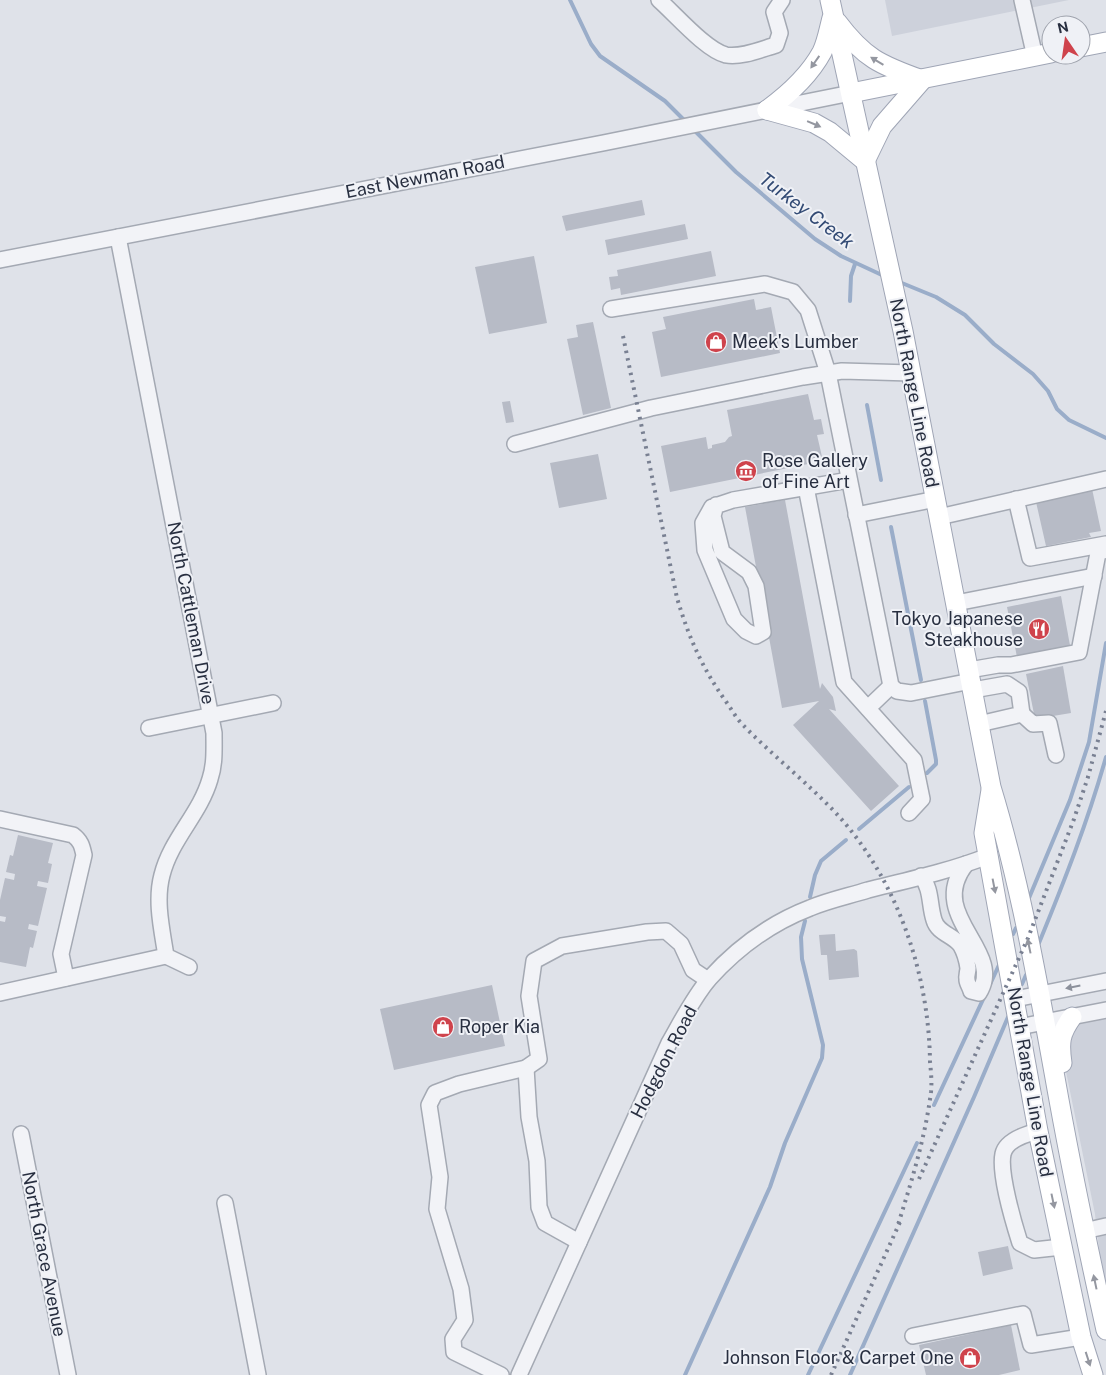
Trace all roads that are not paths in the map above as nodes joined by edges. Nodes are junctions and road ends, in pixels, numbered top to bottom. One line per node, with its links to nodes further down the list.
1 (660, 0): 2 (street)
2 (782, 0)
3 (1022, 0): 7 (street)
4 (831, 8): 9 (main road, one-way to 4); 10 (main road, North Range Line Road); 11 (main road, one-way to 11)
5 (1106, 42): 6 (main road)
6 (1091, 45)
7 (1041, 50)
8 (1041, 55): 9 (main road)
9 (922, 80): 10 (main road); 12 (main road)
10 (850, 93): 11 (street, East Newman Road); 12 (main road, North Range Line Road)
11 (768, 110): 12 (main road, one-way to 12); 13 (street, East Newman Road)
12 (865, 161): 17 (main road, North Range Line Road)
13 (118, 237): 14 (street, East Newman Road); 35 (street, North Cattleman Drive)
14 (0, 260)
15 (611, 309): 16 (street)
16 (828, 373): 17 (street); 18 (street); 20 (street)
17 (911, 373): 24 (main road, North Range Line Road)
18 (515, 444)
19 (1106, 479): 22 (street)
20 (849, 480): 21 (street); 25 (street)
21 (806, 487): 23 (street); 33 (street)
22 (1016, 500): 24 (street); 26 (street)
23 (716, 505): 23 (street)
24 (937, 508): 25 (street); 29 (main road, North Range Line Road)
25 (856, 515): 31 (street)
26 (1106, 544)
27 (1106, 550): 28 (street)
28 (1094, 576): 29 (street); 30 (street)
29 (956, 603): 30 (main road, North Range Line Road)
30 (971, 680): 31 (street); 34 (street); 36 (main road, North Range Line Road)
31 (891, 686): 33 (street)
32 (273, 703): 35 (street)
33 (868, 708): 40 (street)
34 (1022, 714): 36 (street); 38 (street)
35 (211, 716): 37 (street); 45 (street, North Cattleman Drive)
36 (979, 724): 39 (main road, North Range Line Road)
37 (149, 728)
38 (1056, 755)
39 (992, 787): 42 (main road, North Range Line Road); 51 (main road, North Range Line Road, one-way to 39)
40 (909, 813)
41 (0, 819): 47 (street)
42 (988, 856): 43 (street, Hodgdon Road); 52 (main road, North Range Line Road, one-way to 52)
43 (966, 864): 44 (street, Hodgdon Road); 44 (street)
44 (921, 876): 48 (street, Hodgdon Road)
45 (166, 956): 46 (street); 47 (street)
46 (189, 967)
47 (66, 978): 50 (street)
48 (708, 980): 57 (street); 63 (street, Hodgdon Road)
49 (1106, 980): 51 (street, one-way to 51)
50 (0, 993)
51 (1039, 994): 52 (street); 55 (main road, North Range Line Road)
52 (1015, 999): 56 (main road, North Range Line Road)
53 (1106, 1010): 54 (street)
54 (1072, 1017): 55 (street); 62 (main road)
55 (1045, 1022): 56 (street); 62 (main road, North Range Line Road)
56 (1019, 1027): 58 (main road, North Range Line Road)
57 (526, 1068): 63 (street); 70 (street)
58 (1038, 1131): 64 (main road, North Range Line Road, one-way to 64); 64 (street)
59 (21, 1134): 68 (street, North Grace Avenue)
60 (225, 1203): 69 (street)
61 (1106, 1226): 62 (street)
62 (1084, 1231): 65 (main road, North Range Line Road, one-way to 62)
63 (579, 1242): 71 (street, Hodgdon Road)
64 (1062, 1247): 67 (main road, North Range Line Road)
65 (1106, 1330)
66 (913, 1336): 67 (street)
67 (1081, 1337): 72 (main road, North Range Line Road, one-way to 72)
68 (68, 1375)
69 (258, 1375)
70 (501, 1375)
71 (518, 1375)
72 (1093, 1375)

